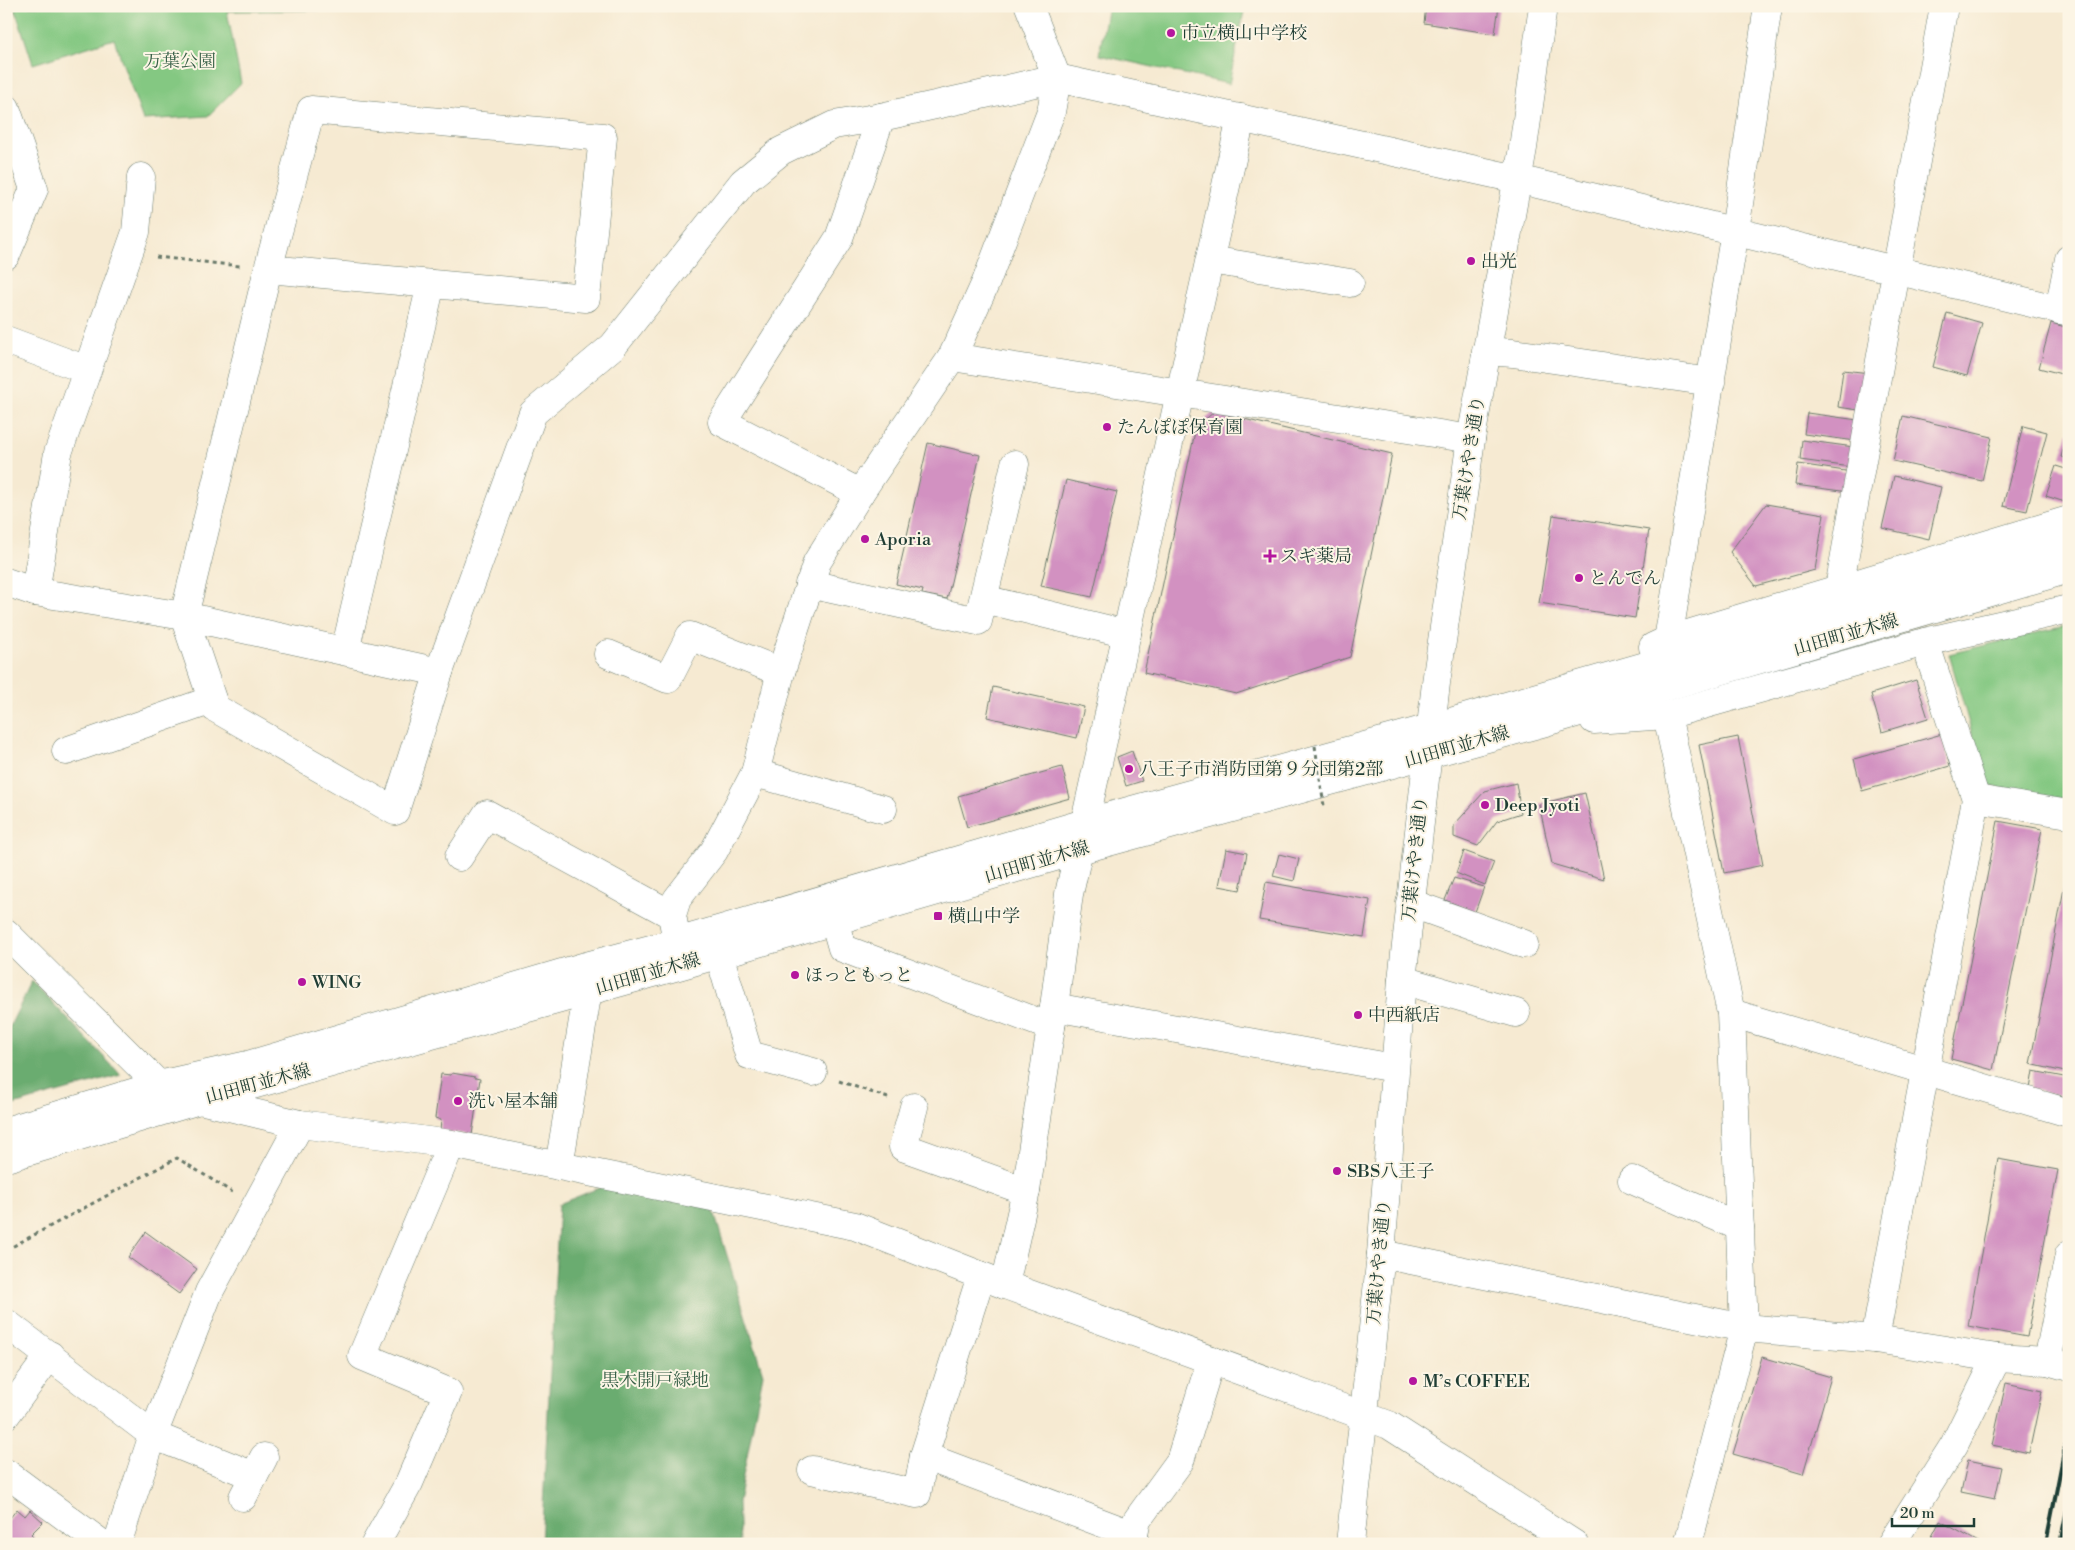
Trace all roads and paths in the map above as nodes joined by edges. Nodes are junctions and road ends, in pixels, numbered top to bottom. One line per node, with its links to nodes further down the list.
1 (1029, 6): 5 (street)
2 (1543, 6): 10 (street, 万葉けやき通り)
3 (1768, 6): 11 (street)
4 (1944, 6): 17 (street)
5 (1056, 78): 7 (street); 8 (street); 23 (street)
6 (6, 108): 13 (street)
7 (881, 117): 29 (street); 45 (street)
8 (1241, 118): 10 (street); 15 (street)
9 (141, 177): 12 (street)
10 (1517, 179): 11 (street); 22 (street, 万葉けやき通り)
11 (1735, 231): 17 (street); 25 (street)
12 (128, 254): 16 (path); 24 (street)
13 (6, 255)
14 (2069, 259): 20 (street)
15 (1210, 260): 18 (street); 26 (street)
16 (268, 269): 19 (street); 19 (street); 39 (street)
17 (1896, 270): 20 (street); 35 (street)
18 (1350, 282)
19 (431, 284): 43 (street)
20 (2064, 311)
21 (6, 340): 24 (street)
22 (1486, 351): 25 (street); 27 (street, 万葉けやき通り)
23 (952, 357): 26 (street); 29 (street)
24 (87, 370): 36 (street)
25 (1710, 382): 41 (street)
26 (1180, 393): 27 (street); 40 (street)
27 (1471, 440): 51 (street, 万葉けやき通り)
28 (1015, 464): 37 (street)
29 (860, 493): 34 (street)
30 (2069, 520): 35 (street)
31 (2069, 544): 47 (street, 山田町並木線)
32 (2069, 570): 50 (street, 山田町並木線)
33 (6, 582): 36 (street)
34 (809, 584): 37 (street); 46 (street)
35 (1839, 588): 41 (street)
36 (34, 592): 39 (street)
37 (984, 599): 40 (street)
38 (2069, 609): 42 (street)
39 (184, 616): 43 (street); 48 (street)
40 (1127, 634): 60 (street)
41 (1668, 640): 47 (street)
42 (1925, 642): 49 (street); 56 (street)
43 (345, 651): 45 (street)
44 (608, 654): 46 (street)
45 (439, 672): 48 (street)
46 (781, 672): 55 (street)
47 (1571, 688): 51 (street, 山田町並木線)
48 (212, 700): 53 (street)
49 (1667, 715): 50 (street); 72 (street)
50 (1542, 723): 54 (street, 山田町並木線)
51 (1430, 728): 54 (street, 万葉けやき通り); 60 (street, 山田町並木線)
52 (1316, 746): 57 (path, bridge)
53 (66, 752)
54 (1428, 755): 61 (street, 山田町並木線); 63 (street, 万葉けやき通り)
55 (755, 773): 58 (street); 64 (street)
56 (1976, 799): 59 (street); 76 (street)
57 (1324, 806)
58 (883, 809)
59 (2069, 814)
60 (1085, 823): 61 (street); 68 (street, 山田町並木線)
61 (1078, 850): 65 (street, 山田町並木線); 74 (street)
62 (459, 856): 64 (street)
63 (1410, 903): 67 (street); 71 (street, 万葉けやき通り)
64 (672, 915): 68 (street)
65 (834, 920): 69 (street, 山田町並木線); 74 (street)
66 (6, 933): 78 (street)
67 (1524, 944)
68 (679, 953): 69 (street, 山田町並木線); 70 (street, 山田町並木線)
69 (719, 954): 77 (street)
70 (587, 978): 78 (street, 山田町並木線); 79 (street, 山田町並木線); 86 (street)
71 (1402, 980): 73 (street); 75 (street, 万葉けやき通り)
72 (1731, 1012): 76 (street); 90 (street)
73 (1516, 1013)
74 (1053, 1017): 75 (street); 88 (street)
75 (1394, 1068): 92 (street, 万葉けやき通り)
76 (1925, 1070): 81 (street); 97 (street)
77 (813, 1072): 80 (path)
78 (159, 1085): 79 (street); 83 (street, 山田町並木線)
79 (199, 1100): 82 (street); 85 (street, 山田町並木線)
80 (914, 1106): 88 (street)
81 (2069, 1113)
82 (300, 1124): 84 (street); 89 (street)
83 (6, 1131)
84 (451, 1144): 86 (street); 112 (street)
85 (6, 1158)
86 (559, 1166): 94 (street)
87 (1632, 1180): 90 (street)
88 (1026, 1191): 94 (street)
89 (256, 1207): 91 (path); 104 (street)
90 (1740, 1227): 96 (street)
91 (6, 1250)
92 (1380, 1254): 96 (street); 103 (street, 万葉けやき通り)
93 (2069, 1255): 101 (street)
94 (993, 1280): 100 (street); 105 (street)
95 (6, 1323): 98 (street)
96 (1744, 1328): 97 (street); 115 (street)
97 (1875, 1340): 99 (street)
98 (50, 1355): 102 (street); 104 (street)
99 (1997, 1358): 101 (street); 116 (street)
100 (1211, 1360): 103 (street); 109 (street)
101 (2058, 1364)
102 (6, 1415)
103 (1365, 1416): 113 (street, 万葉けやき通り); 114 (street)
104 (153, 1435): 108 (street); 111 (street)
105 (924, 1456): 106 (street); 109 (street)
106 (812, 1470)
107 (6, 1474): 110 (street)
108 (254, 1477)
109 (1133, 1539)
110 (102, 1544)
111 (117, 1544)
112 (375, 1544)
113 (1350, 1544)
114 (1574, 1544)
115 (1688, 1544)
116 (1891, 1544)

